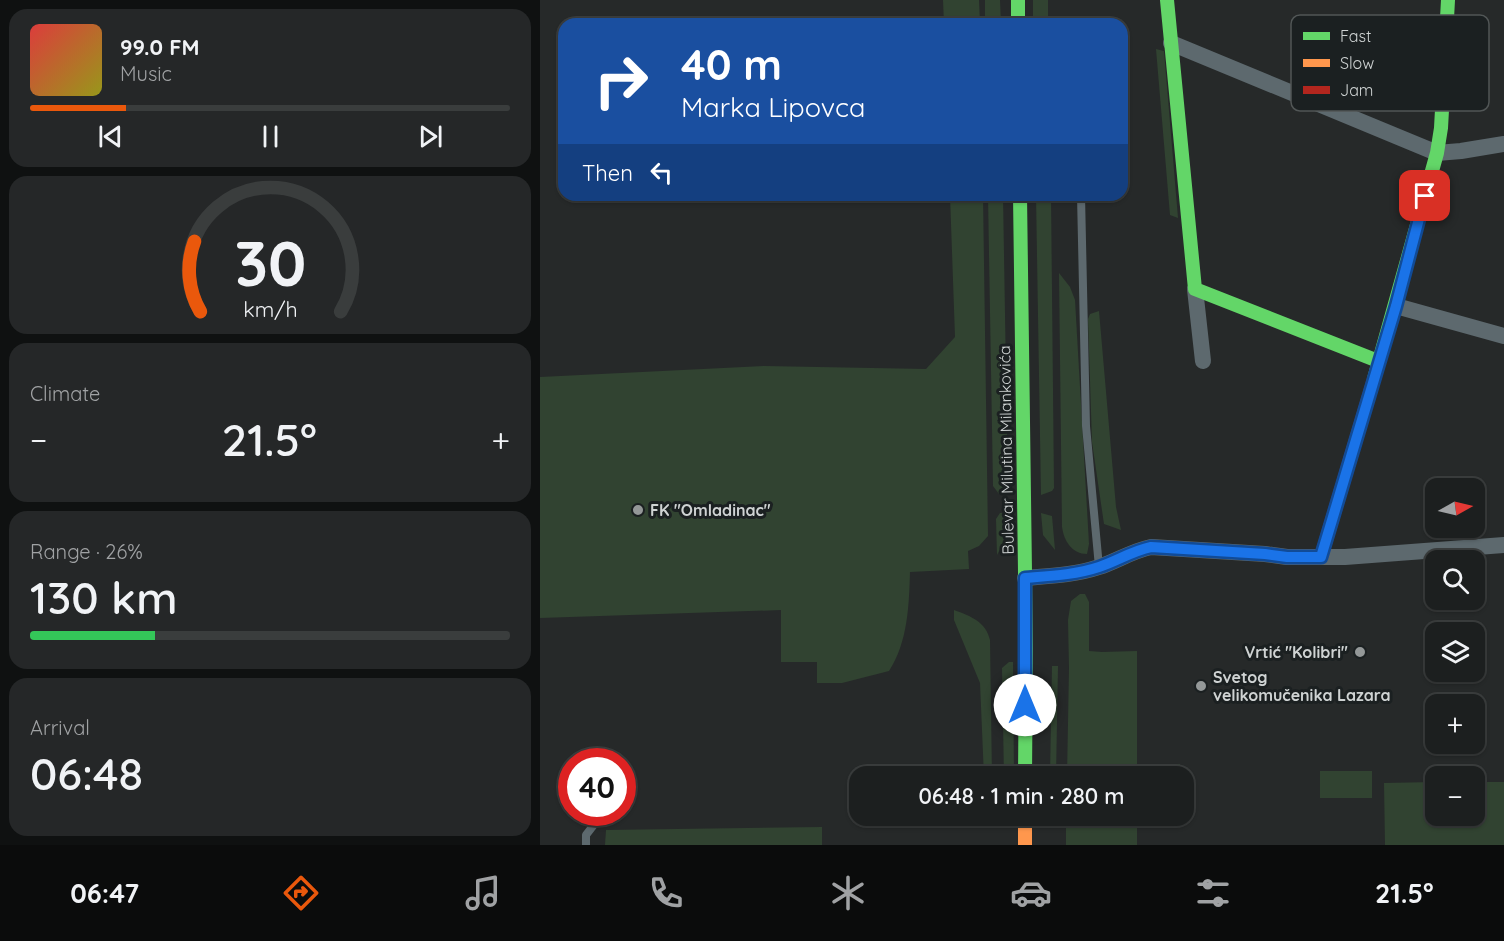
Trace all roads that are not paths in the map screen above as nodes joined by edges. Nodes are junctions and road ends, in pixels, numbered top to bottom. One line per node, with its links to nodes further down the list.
1 (1018, 0): 5 (street)
2 (1167, 0): 6 (street)
3 (1448, 0): 4 (street)
4 (1447, 15)
5 (1018, 18)
6 (1171, 43): 7 (street); 14 (street)
7 (1291, 93)
8 (1335, 111): 11 (street)
9 (1442, 111): 11 (street)
10 (1504, 144): 11 (street)
11 (1437, 153): 15 (street)
12 (1020, 201): 22 (street, Bulevar Milutina Milankovića)
13 (1081, 201): 21 (lane)
14 (1195, 289): 17 (street); 18 (street)
15 (1396, 306): 16 (street); 18 (street)
16 (1504, 336)
17 (1203, 361)
18 (1378, 361): 20 (street)
19 (1504, 545): 20 (street)
20 (1321, 557): 21 (street)
21 (1099, 567): 22 (street)
22 (1025, 578): 23 (street, Bulevar Milutina Milankovića)
23 (1025, 766)
24 (593, 826): 26 (lane)
25 (1025, 826): 27 (street)
26 (586, 845)
27 (1025, 845)

